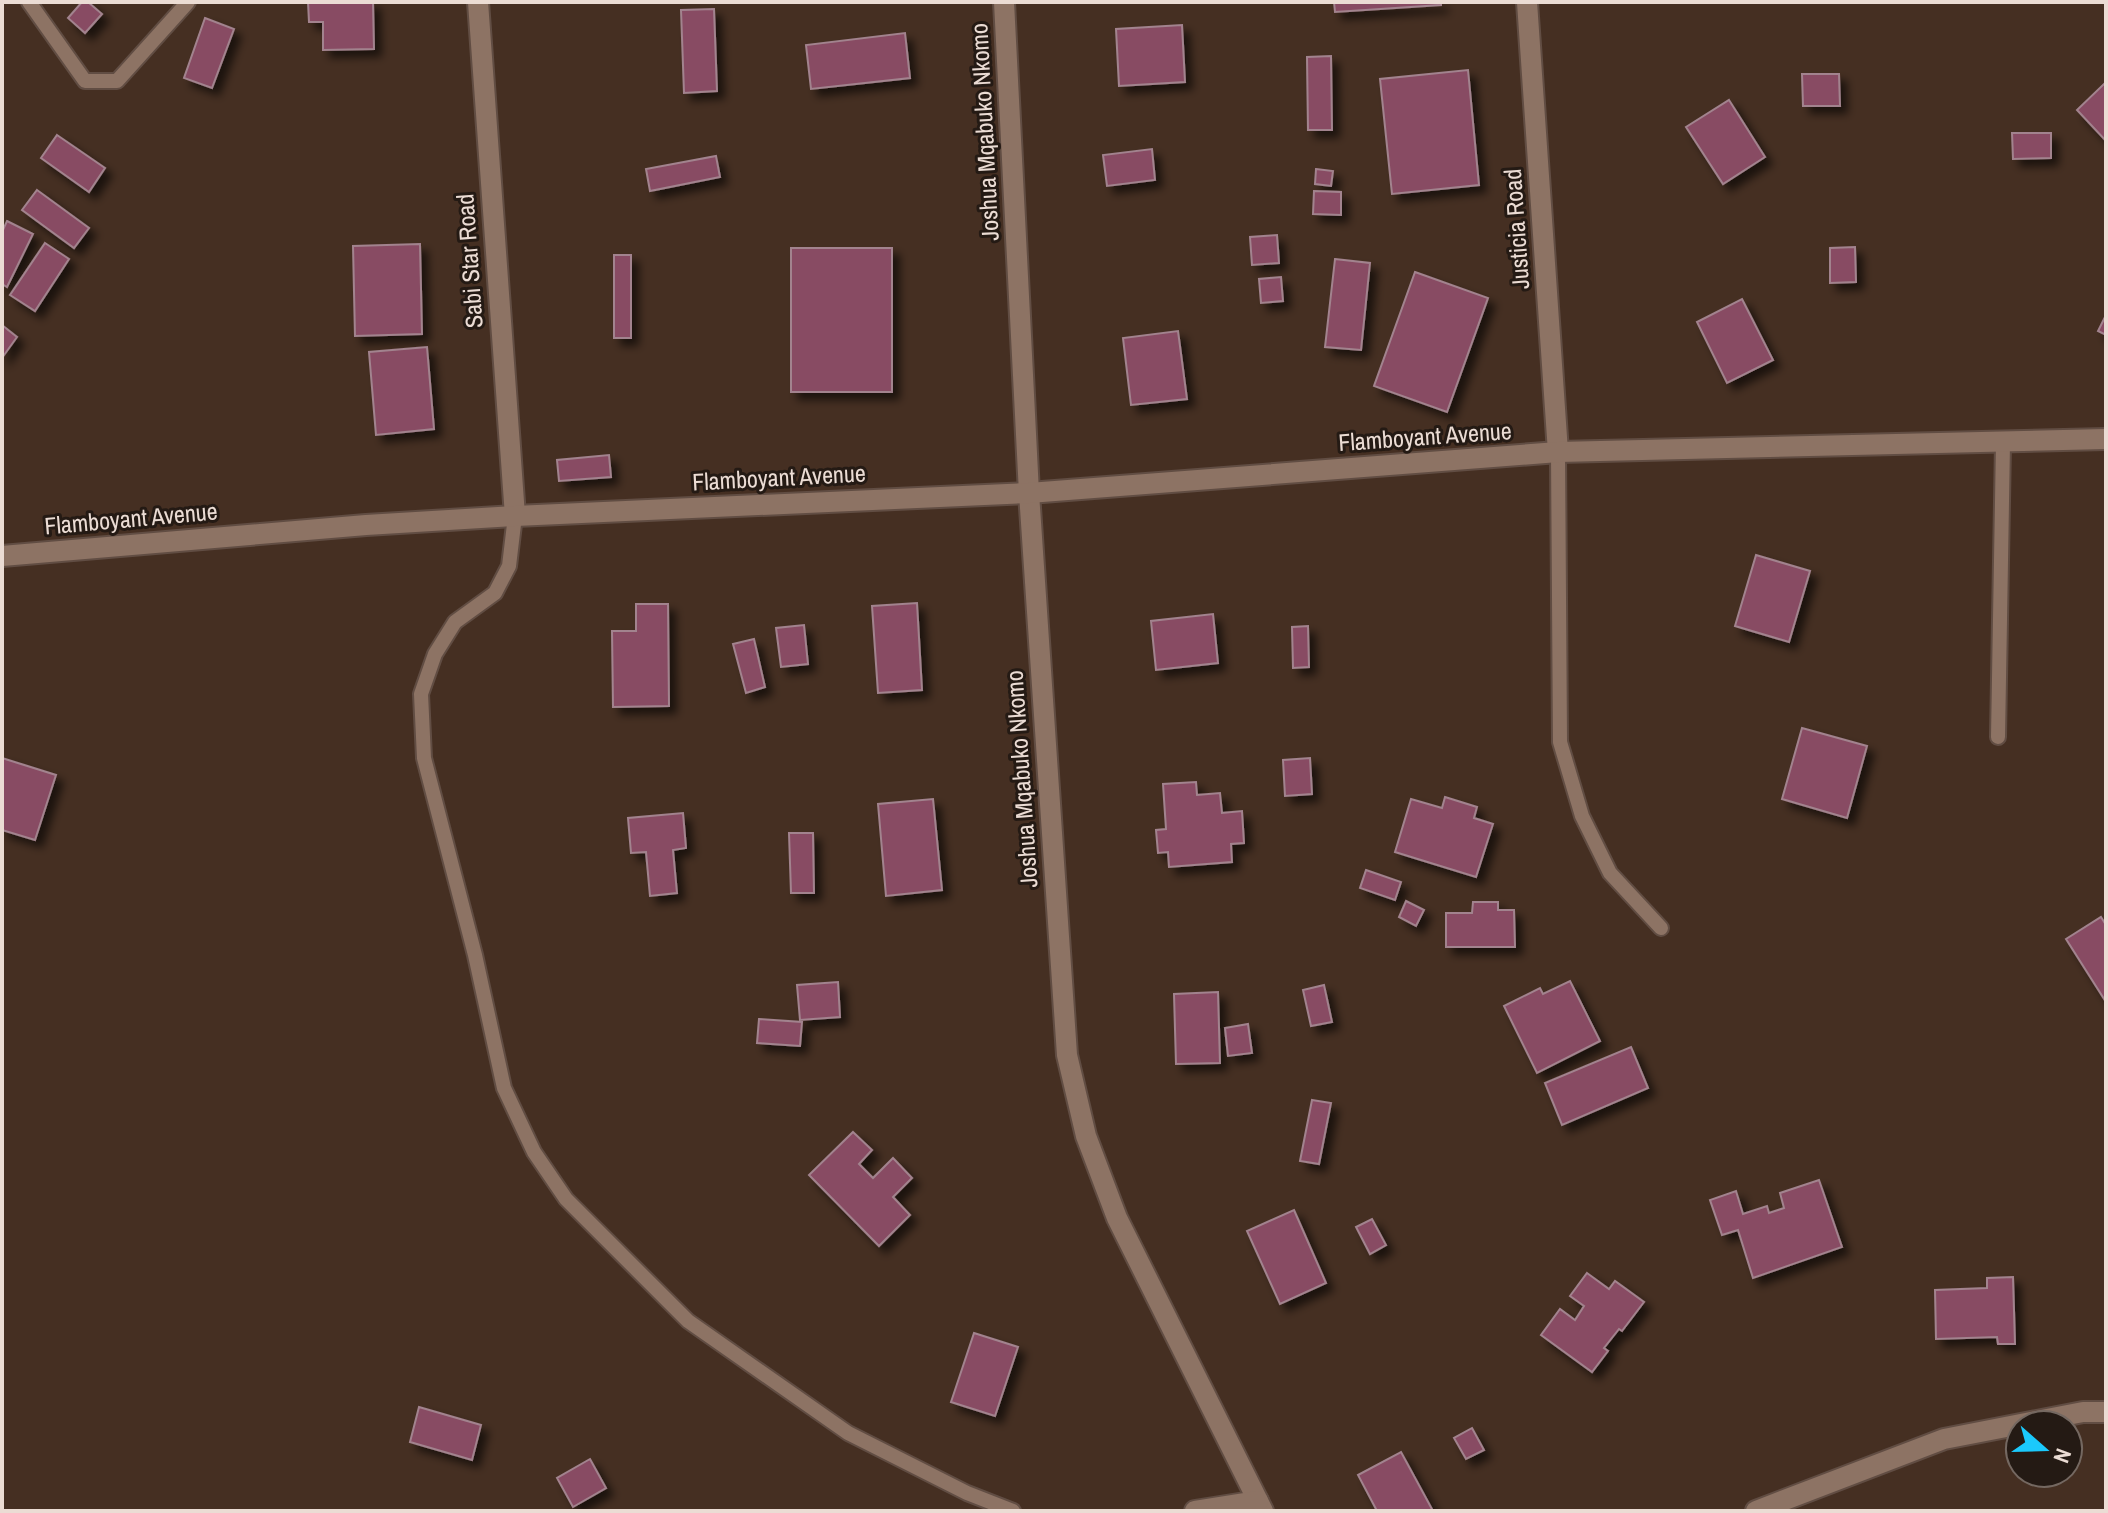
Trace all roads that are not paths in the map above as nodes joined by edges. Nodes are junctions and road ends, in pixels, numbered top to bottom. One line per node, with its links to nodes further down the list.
1 (29, 2): 2 (lane)
2 (188, 2)
3 (478, 2): 10 (street, Sabi Star Road)
4 (1004, 2): 9 (street, Joshua Mqabuko Nkomo)
5 (1527, 2): 8 (street, Justicia Road)
6 (2106, 439): 7 (street, Flamboyant Avenue)
7 (2003, 443): 8 (street, Flamboyant Avenue); 12 (lane)
8 (1558, 452): 9 (street, Flamboyant Avenue); 13 (lane)
9 (1029, 493): 10 (street, Flamboyant Avenue); 15 (street, Joshua Mqabuko Nkomo)
10 (515, 516): 11 (street, Flamboyant Avenue); 16 (lane)
11 (2, 556)
12 (1998, 737)
13 (1661, 928)
14 (2106, 1412): 18 (street)
15 (1261, 1506): 17 (street)
16 (1013, 1511)
17 (1195, 1511)
18 (1756, 1511)

